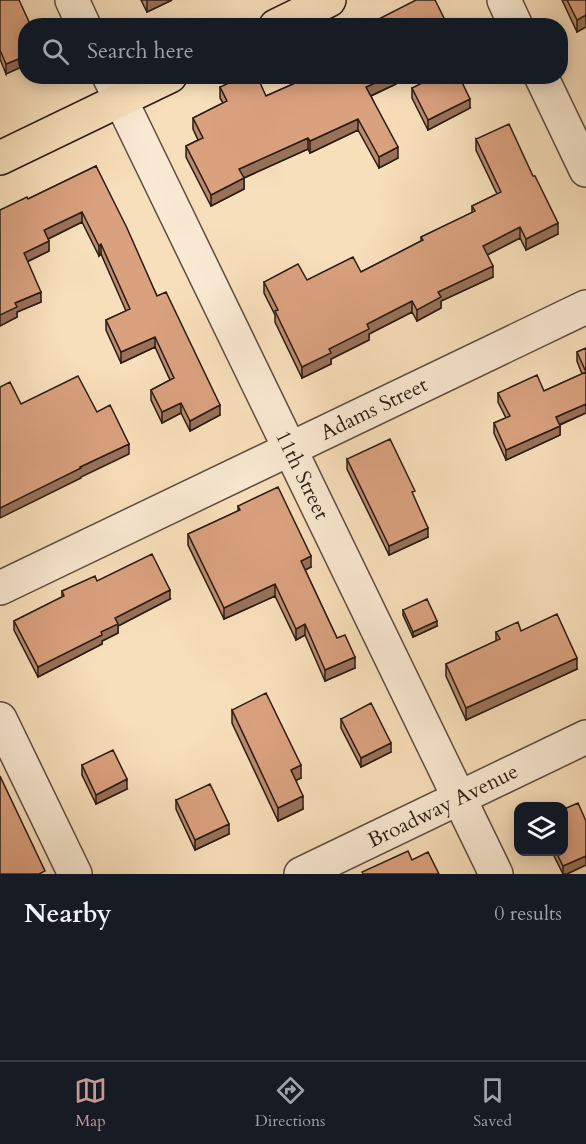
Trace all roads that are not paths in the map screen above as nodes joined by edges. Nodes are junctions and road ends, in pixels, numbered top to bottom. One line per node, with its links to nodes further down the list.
1 (72, 0): 4 (street)
2 (329, 0): 5 (main road)
3 (504, 0): 6 (street)
4 (80, 18)
5 (292, 18)
6 (512, 18)
7 (133, 84): 9 (main road)
8 (545, 84): 11 (street)
9 (115, 88): 10 (main road); 13 (street, 11th Street)
10 (0, 158)
11 (586, 170)
12 (586, 307): 13 (street, Adams Street)
13 (290, 449): 14 (street, Adams Street); 17 (street, 11th Street)
14 (0, 588)
15 (0, 719): 18 (street)
16 (586, 737): 17 (street, Broadway Avenue)
17 (459, 798): 19 (street, Broadway Avenue); 20 (street, 11th Street)
18 (75, 874)
19 (301, 874)
20 (496, 874)

